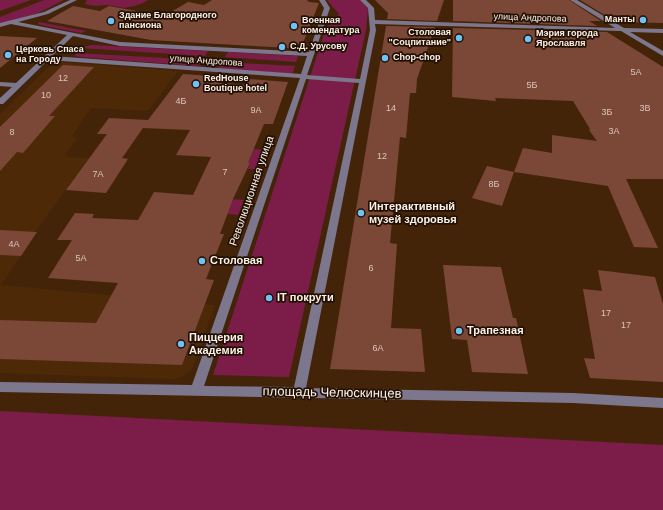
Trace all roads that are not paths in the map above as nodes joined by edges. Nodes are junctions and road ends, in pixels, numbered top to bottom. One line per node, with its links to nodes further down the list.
1 (74, 0): 5 (street)
2 (322, 0): 11 (street, Революционная улица)
3 (363, 0): 6 (street)
4 (573, 0): 8 (street)
5 (10, 22): 7 (street); 10 (street, улица Андропова)
6 (372, 22): 8 (street, улица Андропова); 15 (street)
7 (0, 25)
8 (624, 30): 9 (street, улица Андропова); 12 (street)
9 (663, 31)
10 (72, 34): 11 (street, улица Андропова); 13 (street)
11 (311, 54): 14 (street, Революционная улица)
12 (663, 54)
13 (47, 58): 14 (street, улица Андропова); 17 (street)
14 (304, 78): 15 (street, улица Андропова); 20 (street, Революционная улица)
15 (363, 81): 21 (street)
16 (0, 84): 17 (street)
17 (17, 85): 18 (street)
18 (0, 102)
19 (0, 387): 20 (street, площадь Челюскинцев)
20 (196, 391): 21 (street, площадь Челюскинцев)
21 (299, 392): 22 (street, площадь Челюскинцев)
22 (663, 403)

